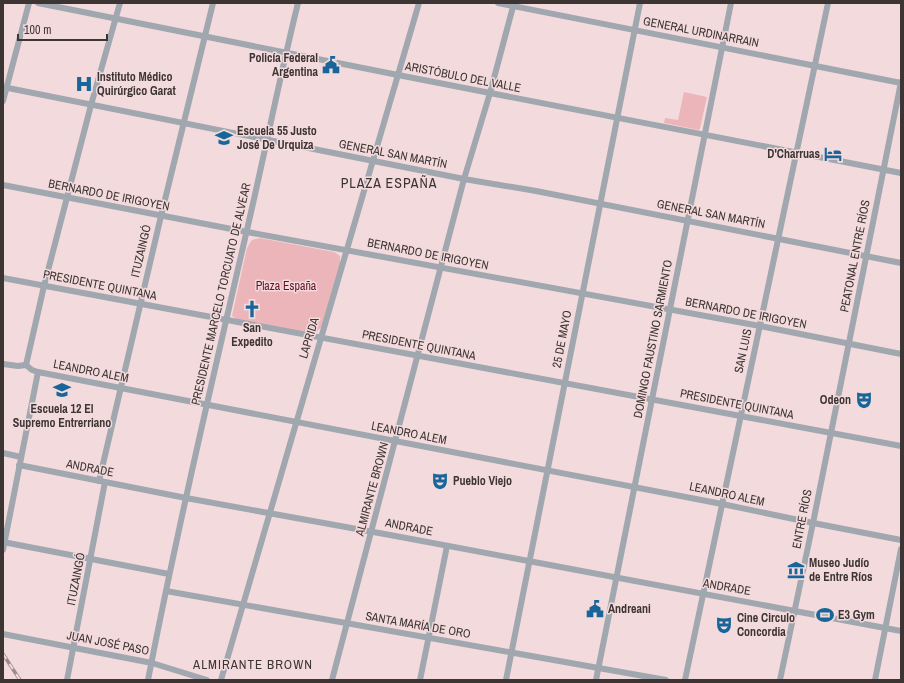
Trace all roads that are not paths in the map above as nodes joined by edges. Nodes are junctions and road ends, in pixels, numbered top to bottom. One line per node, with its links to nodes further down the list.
1 (29, 3): 20 (street)
2 (38, 3): 12 (street, ARISTÓBULO DEL VALLE)
3 (120, 3): 12 (street)
4 (213, 3): 14 (street, ITUZAINGÓ)
5 (298, 3): 16 (street, PRESIDENTE MARCELO TORCUATO DE ALVEAR)
6 (418, 3): 18 (street, LAPRIDA)
7 (498, 3): 11 (street, GENERAL URDINARRAIN)
8 (640, 3): 13 (street, 25 DE MAYO)
9 (731, 3): 15 (street, DOMINGO FAUSTINO SARMIENTO)
10 (828, 3): 17 (street, SAN LUIS)
11 (514, 5): 13 (street, GENERAL URDINARRAIN); 21 (street, ALMIRANTE BROWN)
12 (116, 19): 14 (street, ARISTÓBULO DEL VALLE); 23 (street)
13 (635, 30): 15 (street, GENERAL URDINARRAIN); 24 (street, 25 DE MAYO)
14 (205, 37): 16 (street, ARISTÓBULO DEL VALLE); 25 (street, ITUZAINGÓ)
15 (722, 48): 17 (street, GENERAL URDINARRAIN); 26 (street, DOMINGO FAUSTINO SARMIENTO)
16 (286, 53): 18 (street, ARISTÓBULO DEL VALLE); 27 (street, PRESIDENTE MARCELO TORCUATO DE ALVEAR)
17 (815, 66): 19 (street, GENERAL URDINARRAIN); 28 (street, SAN LUIS)
18 (398, 75): 21 (street, ARISTÓBULO DEL VALLE); 29 (street, LAPRIDA)
19 (901, 83): 30 (street, PEATONAL ENTRE RÍOS)
20 (5, 88): 22 (street); 23 (street, GENERAL SAN MARTÍN)
21 (490, 93): 24 (street, ARISTÓBULO DEL VALLE); 32 (street, ALMIRANTE BROWN)
22 (3, 101)
23 (91, 105): 25 (street, GENERAL SAN MARTÍN); 34 (street)
24 (617, 118): 26 (street, ARISTÓBULO DEL VALLE); 35 (street, 25 DE MAYO)
25 (183, 123): 27 (street, GENERAL SAN MARTÍN); 36 (street, ITUZAINGÓ)
26 (706, 134): 28 (street, ARISTÓBULO DEL VALLE); 37 (street, DOMINGO FAUSTINO SARMIENTO)
27 (266, 139): 29 (street, GENERAL SAN MARTÍN); 38 (street, PRESIDENTE MARCELO TORCUATO DE ALVEAR)
28 (797, 152): 30 (street, ARISTÓBULO DEL VALLE); 39 (street, SAN LUIS)
29 (373, 161): 32 (street, GENERAL SAN MARTÍN); 40 (street, LAPRIDA)
30 (884, 169): 31 (street, ARISTÓBULO DEL VALLE); 41 (street, PEATONAL ENTRE RÍOS)
31 (901, 173)
32 (464, 179): 35 (street, GENERAL SAN MARTÍN); 43 (street, ALMIRANTE BROWN)
33 (3, 185): 34 (street, BERNARDO DE IRIGOYEN)
34 (67, 197): 36 (street, BERNARDO DE IRIGOYEN); 45 (street)
35 (600, 204): 37 (street, GENERAL SAN MARTÍN); 46 (street, 25 DE MAYO)
36 (161, 216): 38 (street, BERNARDO DE IRIGOYEN); 47 (street, ITUZAINGÓ)
37 (688, 221): 39 (street, GENERAL SAN MARTÍN); 48 (street, DOMINGO FAUSTINO SARMIENTO)
38 (247, 232): 40 (street, BERNARDO DE IRIGOYEN); 49 (street, PRESIDENTE MARCELO TORCUATO DE ALVEAR)
39 (779, 239): 41 (street, GENERAL SAN MARTÍN); 50 (street, SAN LUIS)
40 (346, 250): 43 (street, BERNARDO DE IRIGOYEN); 51 (street, LAPRIDA)
41 (866, 256): 42 (street, GENERAL SAN MARTÍN); 52 (street, PEATONAL ENTRE RÍOS)
42 (901, 263)
43 (441, 268): 46 (street, BERNARDO DE IRIGOYEN); 54 (street, ALMIRANTE BROWN)
44 (3, 278): 45 (street, PRESIDENTE QUINTANA)
45 (44, 286): 47 (street, PRESIDENTE QUINTANA); 56 (street)
46 (582, 294): 48 (street, BERNARDO DE IRIGOYEN); 58 (street, 25 DE MAYO)
47 (140, 304): 49 (street, PRESIDENTE QUINTANA); 59 (street, ITUZAINGÓ)
48 (670, 310): 50 (street, BERNARDO DE IRIGOYEN); 60 (street, DOMINGO FAUSTINO SARMIENTO)
49 (226, 320): 51 (street, PRESIDENTE QUINTANA); 61 (street, PRESIDENTE MARCELO TORCUATO DE ALVEAR)
50 (760, 326): 52 (street, BERNARDO DE IRIGOYEN); 62 (street, SAN LUIS)
51 (321, 338): 54 (street, PRESIDENTE QUINTANA); 63 (street, LAPRIDA)
52 (848, 344): 53 (street, BERNARDO DE IRIGOYEN); 64 (street, PEATONAL ENTRE RÍOS)
53 (901, 354)
54 (418, 355): 58 (street, PRESIDENTE QUINTANA); 65 (street, ALMIRANTE BROWN)
55 (3, 364): 56 (street, LEANDRO ALEM)
56 (26, 365): 57 (street, LEANDRO ALEM)
57 (38, 372): 59 (street, LEANDRO ALEM); 68 (street)
58 (565, 383): 60 (street, PRESIDENTE QUINTANA); 70 (street, 25 DE MAYO)
59 (121, 388): 61 (street, LEANDRO ALEM); 71 (street, ITUZAINGÓ)
60 (652, 399): 62 (street, PRESIDENTE QUINTANA); 72 (street, DOMINGO FAUSTINO SARMIENTO)
61 (207, 405): 63 (street, LEANDRO ALEM); 73 (street, PRESIDENTE MARCELO TORCUATO DE ALVEAR)
62 (741, 416): 64 (street, PRESIDENTE QUINTANA); 74 (street, SAN LUIS)
63 (296, 422): 65 (street, LEANDRO ALEM); 75 (street, LAPRIDA)
64 (830, 433): 66 (street, PRESIDENTE QUINTANA); 76 (street, ENTRE RÍOS)
65 (396, 442): 70 (street, LEANDRO ALEM); 77 (street, ALMIRANTE BROWN)
66 (901, 446)
67 (3, 453): 68 (street)
68 (20, 457): 69 (street)
69 (19, 465): 71 (street, ANDRADE); 79 (street)
70 (547, 470): 72 (street, LEANDRO ALEM); 84 (street, 25 DE MAYO)
71 (102, 481): 73 (street, ANDRADE); 83 (street, ITUZAINGÓ)
72 (635, 487): 74 (street, LEANDRO ALEM); 86 (street, DOMINGO FAUSTINO SARMIENTO)
73 (186, 498): 75 (street, ANDRADE); 85 (street, PRESIDENTE MARCELO TORCUATO DE ALVEAR)
74 (722, 504): 76 (street, LEANDRO ALEM); 88 (street, SAN LUIS)
75 (269, 513): 77 (street, ANDRADE); 89 (street, LAPRIDA)
76 (813, 523): 78 (street, LEANDRO ALEM); 90 (street, ENTRE RÍOS)
77 (372, 532): 80 (street, ANDRADE); 91 (street, ALMIRANTE BROWN)
78 (901, 540)
79 (4, 542): 82 (street); 83 (street)
80 (447, 546): 84 (street, ANDRADE); 95 (street)
81 (901, 549): 92 (street)
82 (3, 550)
83 (91, 559): 85 (street); 96 (street, ITUZAINGÓ)
84 (529, 561): 86 (street, ANDRADE); 97 (street, 25 DE MAYO)
85 (169, 574): 87 (street, PRESIDENTE MARCELO TORCUATO DE ALVEAR)
86 (617, 578): 88 (street, ANDRADE); 99 (street, DOMINGO FAUSTINO SARMIENTO)
87 (166, 591): 89 (street, SANTA MARÍA DE ORO); 98 (street, PRESIDENTE MARCELO TORCUATO DE ALVEAR)
88 (704, 594): 90 (street, ANDRADE); 109 (street, SAN LUIS)
89 (242, 605): 91 (street, SANTA MARÍA DE ORO); 103 (street, LAPRIDA)
90 (795, 611): 92 (street, ANDRADE); 110 (street, ENTRE RÍOS)
91 (347, 623): 95 (street, SANTA MARÍA DE ORO); 104 (street, ALMIRANTE BROWN)
92 (886, 628): 93 (street, ANDRADE); 111 (street)
93 (901, 631)
94 (3, 634): 96 (street, JUAN JOSÉ PASO)
95 (428, 638): 97 (street, SANTA MARÍA DE ORO); 105 (street)
96 (74, 648): 98 (street, JUAN JOSÉ PASO); 100 (street, ITUZAINGÓ)
97 (511, 652): 99 (street, SANTA MARÍA DE ORO); 106 (street, 25 DE MAYO)
98 (152, 663): 101 (street, PRESIDENTE MARCELO TORCUATO DE ALVEAR); 102 (street, JUAN JOSÉ PASO)
99 (599, 667): 107 (street, DOMINGO FAUSTINO SARMIENTO); 108 (street, SANTA MARÍA DE ORO)
100 (67, 680)
101 (148, 680)
102 (207, 680)
103 (221, 680)
104 (332, 680)
105 (420, 680)
106 (506, 680)
107 (596, 680)
108 (666, 680)
109 (685, 680)
110 (780, 680)
111 (875, 680)

